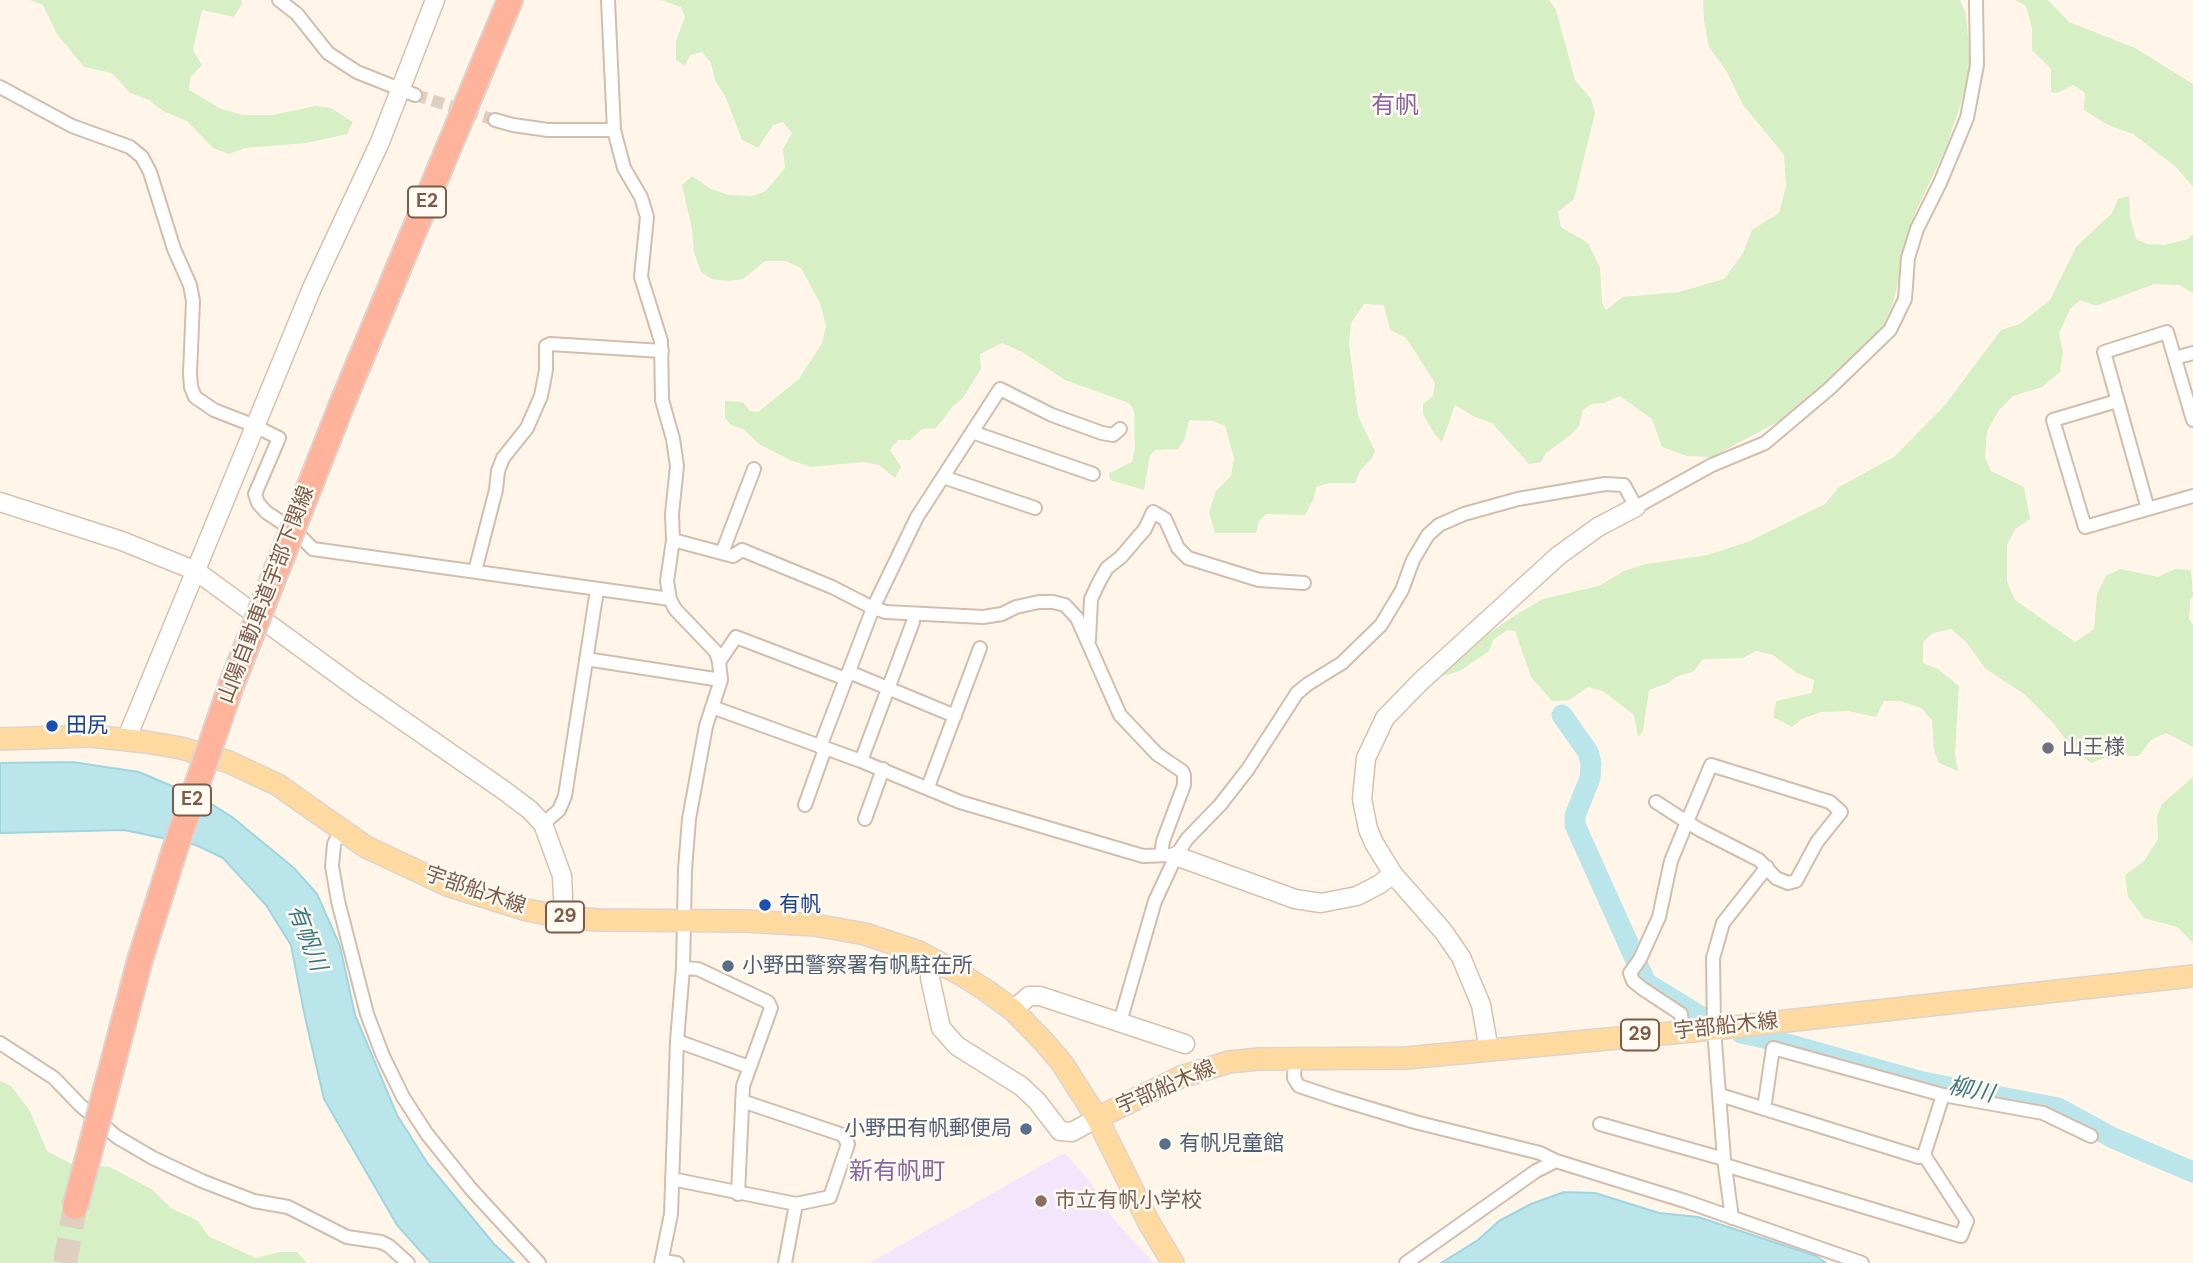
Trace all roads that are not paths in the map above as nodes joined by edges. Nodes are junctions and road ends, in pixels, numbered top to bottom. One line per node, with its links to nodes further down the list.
1 (279, 0): 7 (street)
2 (435, 0): 7 (street)
3 (510, 0): 87 (highway, 山陽自動車道宇部下関線 / E2, bridge)
4 (608, 0): 9 (street)
5 (1976, 0): 23 (street)
6 (0, 87): 15 (street)
7 (408, 93): 15 (street)
8 (495, 120): 9 (street)
9 (614, 130): 10 (street)
10 (662, 351): 26 (street); 29 (street)
11 (2193, 353): 12 (street)
12 (2175, 358): 13 (street); 14 (street)
13 (2117, 401): 25 (street); 25 (street)
14 (2193, 420)
15 (255, 426): 28 (street); 29 (street)
16 (1120, 429): 17 (street)
17 (972, 432): 19 (street); 20 (street)
18 (754, 469): 27 (street)
19 (1093, 474)
20 (943, 477): 24 (street); 33 (street)
21 (2193, 496): 25 (street)
22 (0, 502): 28 (street)
23 (1636, 507): 56 (street); 58 (street)
24 (1035, 508)
25 (2148, 509)
26 (673, 540): 27 (street); 32 (street)
27 (722, 553): 33 (street)
28 (196, 571): 45 (street); 54 (street)
29 (475, 571): 31 (street)
30 (1304, 583): 35 (street)
31 (597, 590): 32 (street); 37 (street)
32 (670, 599): 38 (street)
33 (873, 608): 35 (street); 39 (street)
34 (913, 622): 41 (street)
35 (1088, 641): 56 (street)
36 (981, 648): 43 (street)
37 (586, 659): 40 (street); 54 (street)
38 (719, 662): 39 (street); 40 (street)
39 (847, 676): 41 (street); 46 (street)
40 (721, 680): 42 (street)
41 (887, 690): 43 (street); 47 (street)
42 (712, 707): 46 (street); 60 (street)
43 (954, 716): 49 (street)
44 (0, 739): 45 (main road, 宇部船木線 / 29)
45 (126, 740): 55 (main road, 宇部船木線 / 29)
46 (823, 748): 47 (street); 51 (street)
47 (861, 761): 48 (street)
48 (883, 769): 49 (street); 52 (street)
49 (928, 787): 56 (street)
50 (1656, 802): 53 (street)
51 (805, 805)
52 (865, 819)
53 (1687, 822): 57 (street); 57 (street); 67 (street)
54 (543, 824): 59 (street)
55 (342, 829): 59 (main road, 宇部船木線 / 29); 91 (street)
56 (1168, 855): 58 (street); 65 (street)
57 (1767, 867): 66 (street)
58 (1393, 874): 71 (street)
59 (564, 917): 60 (main road, 宇部船木線 / 29)
60 (685, 921): 61 (street); 64 (main road, 宇部船木線 / 29)
61 (683, 968): 68 (street); 73 (street)
62 (2193, 976): 66 (main road, 宇部船木線 / 29)
63 (930, 978): 78 (street)
64 (1013, 1010): 65 (street); 78 (main road, 宇部船木線 / 29)
65 (1119, 1022): 70 (street)
66 (1714, 1029): 67 (main road, 宇部船木線 / 29); 74 (street)
67 (1683, 1031): 71 (main road, 宇部船木線 / 29)
68 (677, 1041): 73 (street); 84 (street)
69 (0, 1043): 90 (street)
70 (1185, 1044)
71 (1489, 1050): 72 (main road, 宇部船木線 / 29)
72 (1295, 1059): 78 (main road, 宇部船木線 / 29); 82 (street)
73 (749, 1066): 76 (street)
74 (1720, 1095): 77 (street); 83 (street)
75 (1943, 1096): 77 (street); 80 (street); 81 (street)
76 (742, 1101): 85 (street); 86 (street)
77 (1764, 1109): 81 (street)
78 (1097, 1118): 94 (main road)
79 (1600, 1124): 83 (street)
80 (2091, 1136)
81 (1924, 1155): 83 (street)
82 (1556, 1161): 88 (street); 95 (street)
83 (1724, 1162): 88 (street)
84 (672, 1179): 85 (street); 89 (street)
85 (738, 1194): 86 (street)
86 (796, 1204): 93 (street)
87 (75, 1207)
88 (1732, 1218): 96 (street)
89 (662, 1262): 92 (street)
90 (408, 1263)
91 (539, 1263)
92 (677, 1263)
93 (785, 1263)
94 (1173, 1263)
95 (1406, 1263)
96 (1862, 1263)

